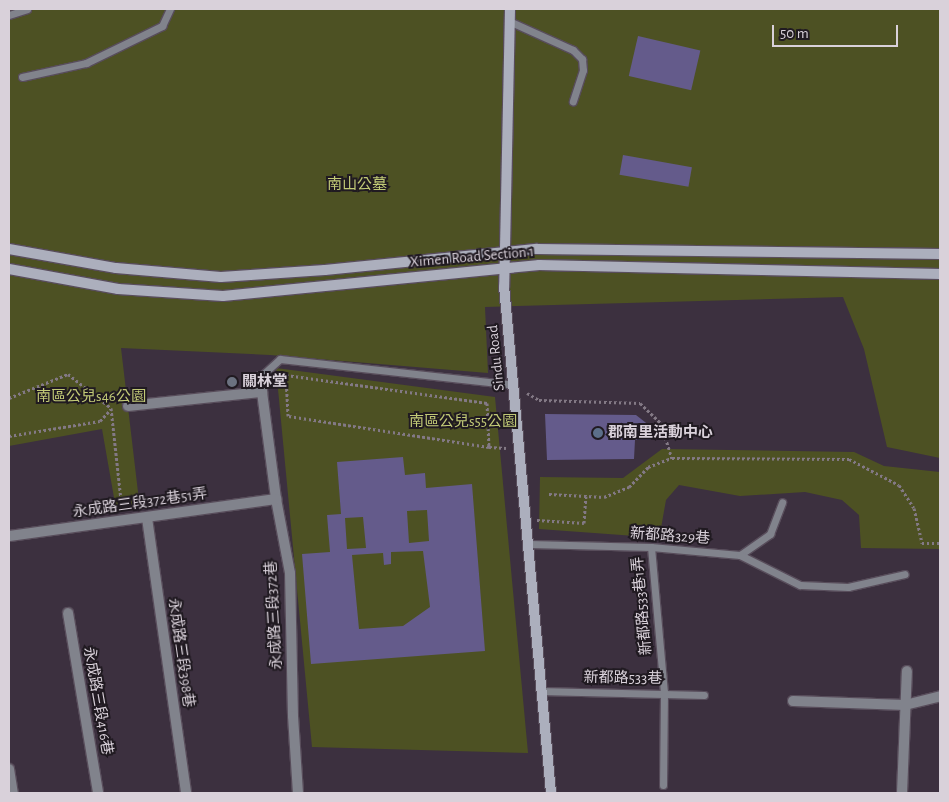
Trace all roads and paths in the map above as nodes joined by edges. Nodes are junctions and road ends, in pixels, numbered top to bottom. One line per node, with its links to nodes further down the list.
1 (27, 9): 4 (lane)
2 (170, 9): 6 (lane)
3 (510, 9): 5 (street, Sindu Road)
4 (9, 15)
5 (511, 22): 7 (lane); 9 (street, Sindu Road)
6 (22, 77)
7 (573, 100)
8 (9, 249): 9 (street, Ximen Road Section 1)
9 (502, 250): 10 (street, Ximen Road Section 1); 12 (street, Sindu Road)
10 (940, 254)
11 (9, 269): 12 (street, Ximen Road Section 1)
12 (503, 269): 13 (street, Ximen Road Section 1); 15 (street, Sindu Road)
13 (940, 274)
14 (260, 377): 15 (lane); 16 (street, 永成路三段372巷)
15 (514, 385): 22 (path); 28 (street, Sindu Road)
16 (262, 392): 18 (street); 25 (street, 永成路三段372巷)
17 (9, 398): 19 (path)
18 (128, 406): 19 (path)
19 (112, 408): 21 (path); 29 (path)
20 (288, 416): 20 (path)
21 (9, 436)
22 (672, 458): 24 (path); 31 (path)
23 (548, 494): 24 (path)
24 (586, 496): 28 (path)
25 (276, 499): 27 (street, 永成路三段372巷51弄); 49 (street, 永成路三段372巷)
26 (782, 502): 34 (lane)
27 (147, 518): 29 (street, 永成路三段372巷51弄); 48 (street, 永成路三段398巷)
28 (527, 519): 32 (street, Sindu Road)
29 (124, 520): 30 (street, 永成路三段372巷51弄)
30 (9, 536)
31 (940, 543)
32 (528, 544): 33 (lane, 新都路329巷); 38 (street, Sindu Road)
33 (651, 547): 34 (lane, 新都路329巷); 39 (lane, 新都路533巷1弄)
34 (740, 555): 35 (lane)
35 (905, 574)
36 (68, 613): 47 (street, 永成路三段416巷)
37 (907, 671): 43 (street)
38 (540, 691): 39 (lane, 新都路533巷); 50 (street, Sindu Road)
39 (664, 692): 40 (lane, 新都路533巷); 45 (lane, 新都路533巷1弄)
40 (704, 695)
41 (940, 696): 43 (street)
42 (793, 701): 43 (street)
43 (905, 705): 51 (street)
44 (9, 769): 46 (street)
45 (663, 785)
46 (13, 793)
47 (98, 793)
48 (186, 793)
49 (298, 793)
50 (551, 793)
51 (902, 793)

